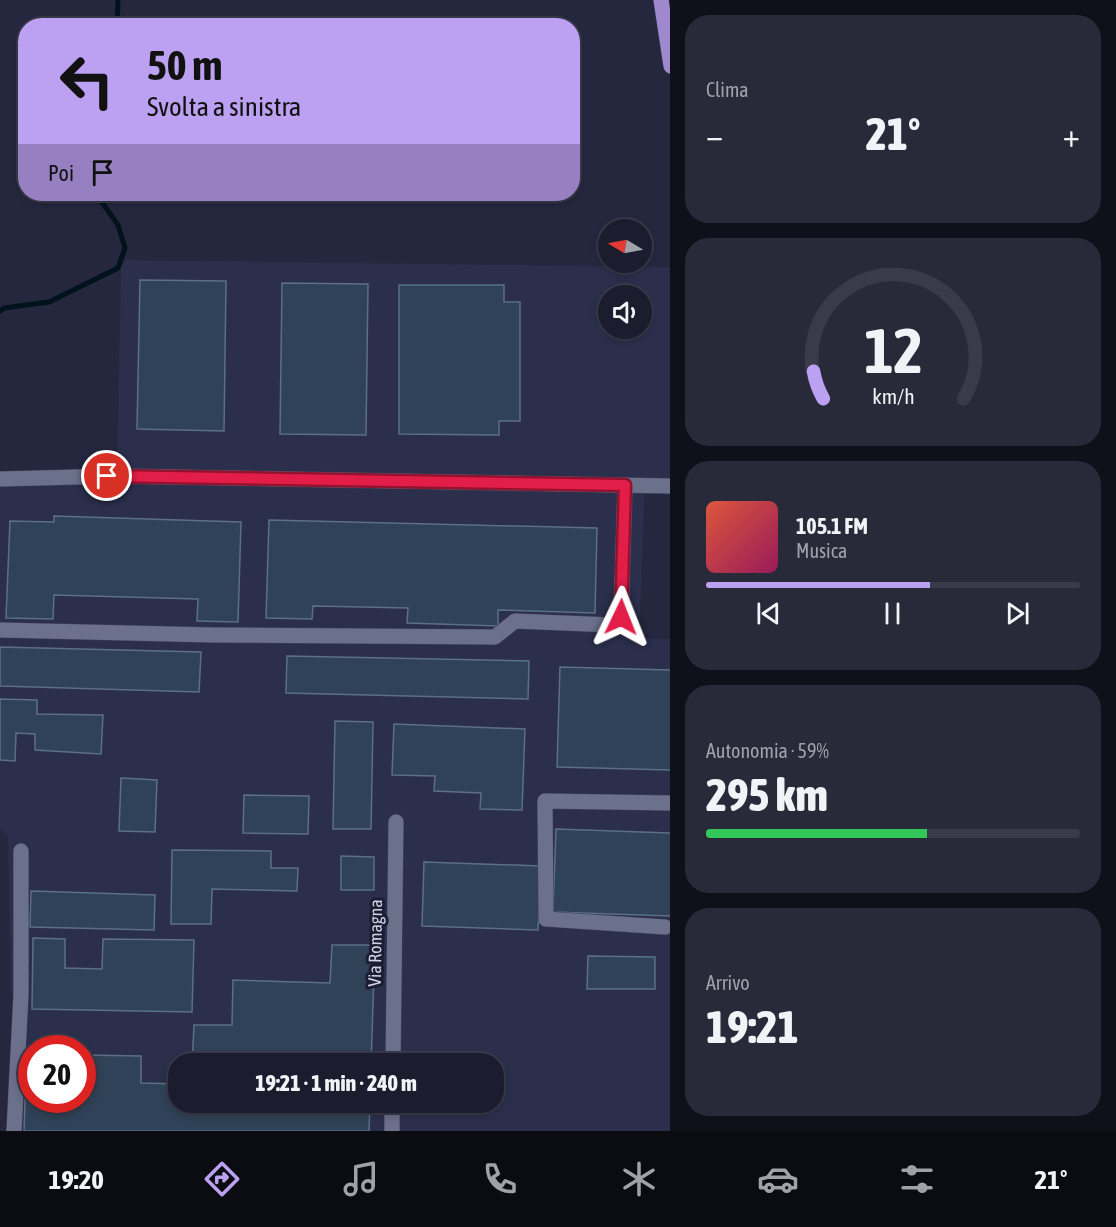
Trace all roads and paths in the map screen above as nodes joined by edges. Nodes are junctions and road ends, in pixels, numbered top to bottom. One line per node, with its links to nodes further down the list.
1 (661, 0): 2 (main road)
2 (670, 66)
3 (0, 479): 4 (lane)
4 (625, 485): 5 (lane); 6 (lane)
5 (670, 486)
6 (0, 630)
7 (670, 803): 10 (lane)
8 (396, 822): 11 (lane, Via Romagna)
9 (21, 851): 13 (lane)
10 (665, 927)
11 (393, 1053)
12 (392, 1113): 14 (lane)
13 (14, 1131)
14 (392, 1131)

